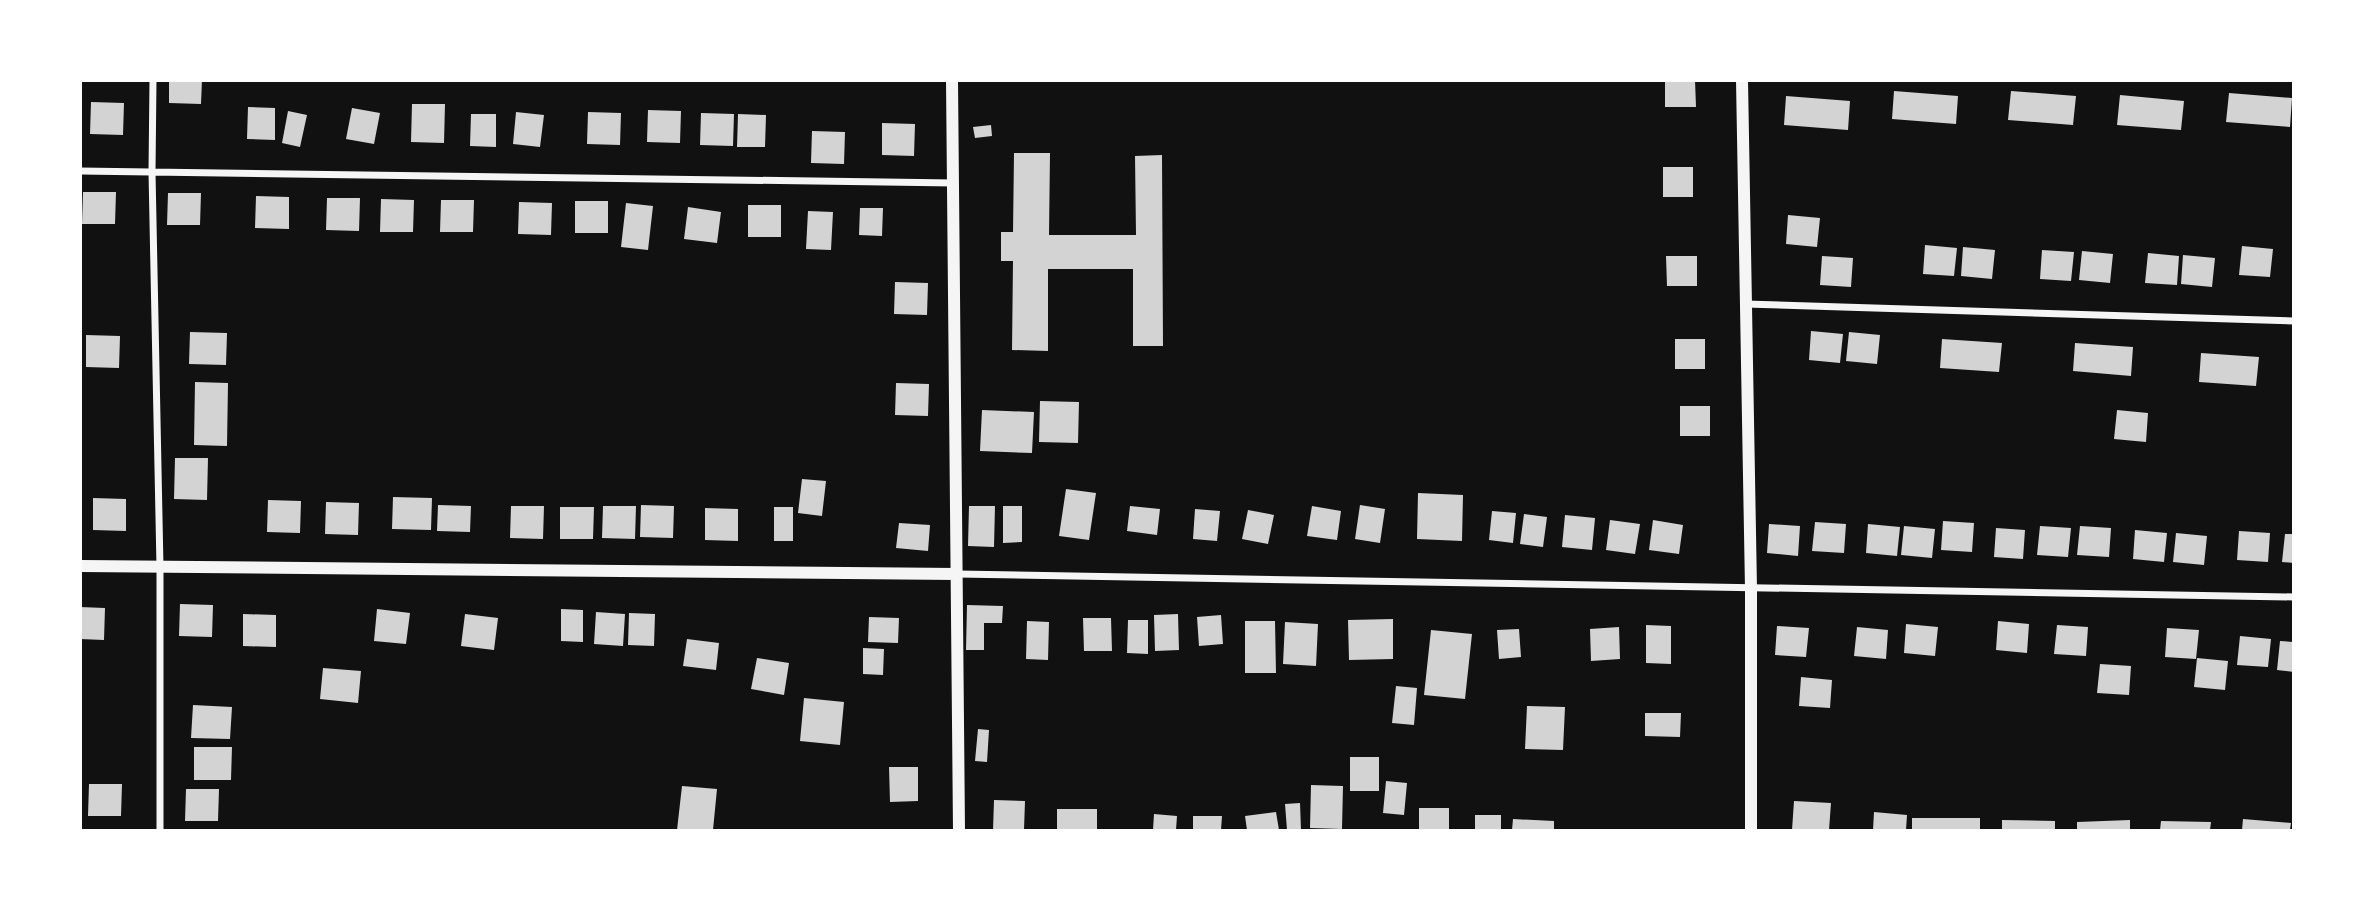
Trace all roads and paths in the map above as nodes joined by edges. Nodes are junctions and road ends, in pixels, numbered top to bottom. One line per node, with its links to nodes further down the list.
1 (153, 80): 5 (street)
2 (952, 80): 6 (street)
3 (1742, 80): 7 (street)
4 (80, 171): 5 (street)
5 (152, 172): 6 (street); 10 (street)
6 (954, 183): 11 (street)
7 (1745, 304): 8 (street); 12 (street)
8 (2294, 321)
9 (80, 566): 10 (street)
10 (160, 567): 11 (street); 14 (street)
11 (957, 574): 12 (street); 15 (street)
12 (1751, 589): 13 (street); 16 (street)
13 (2294, 597)
14 (160, 831)
15 (959, 831)
16 (1751, 831)

